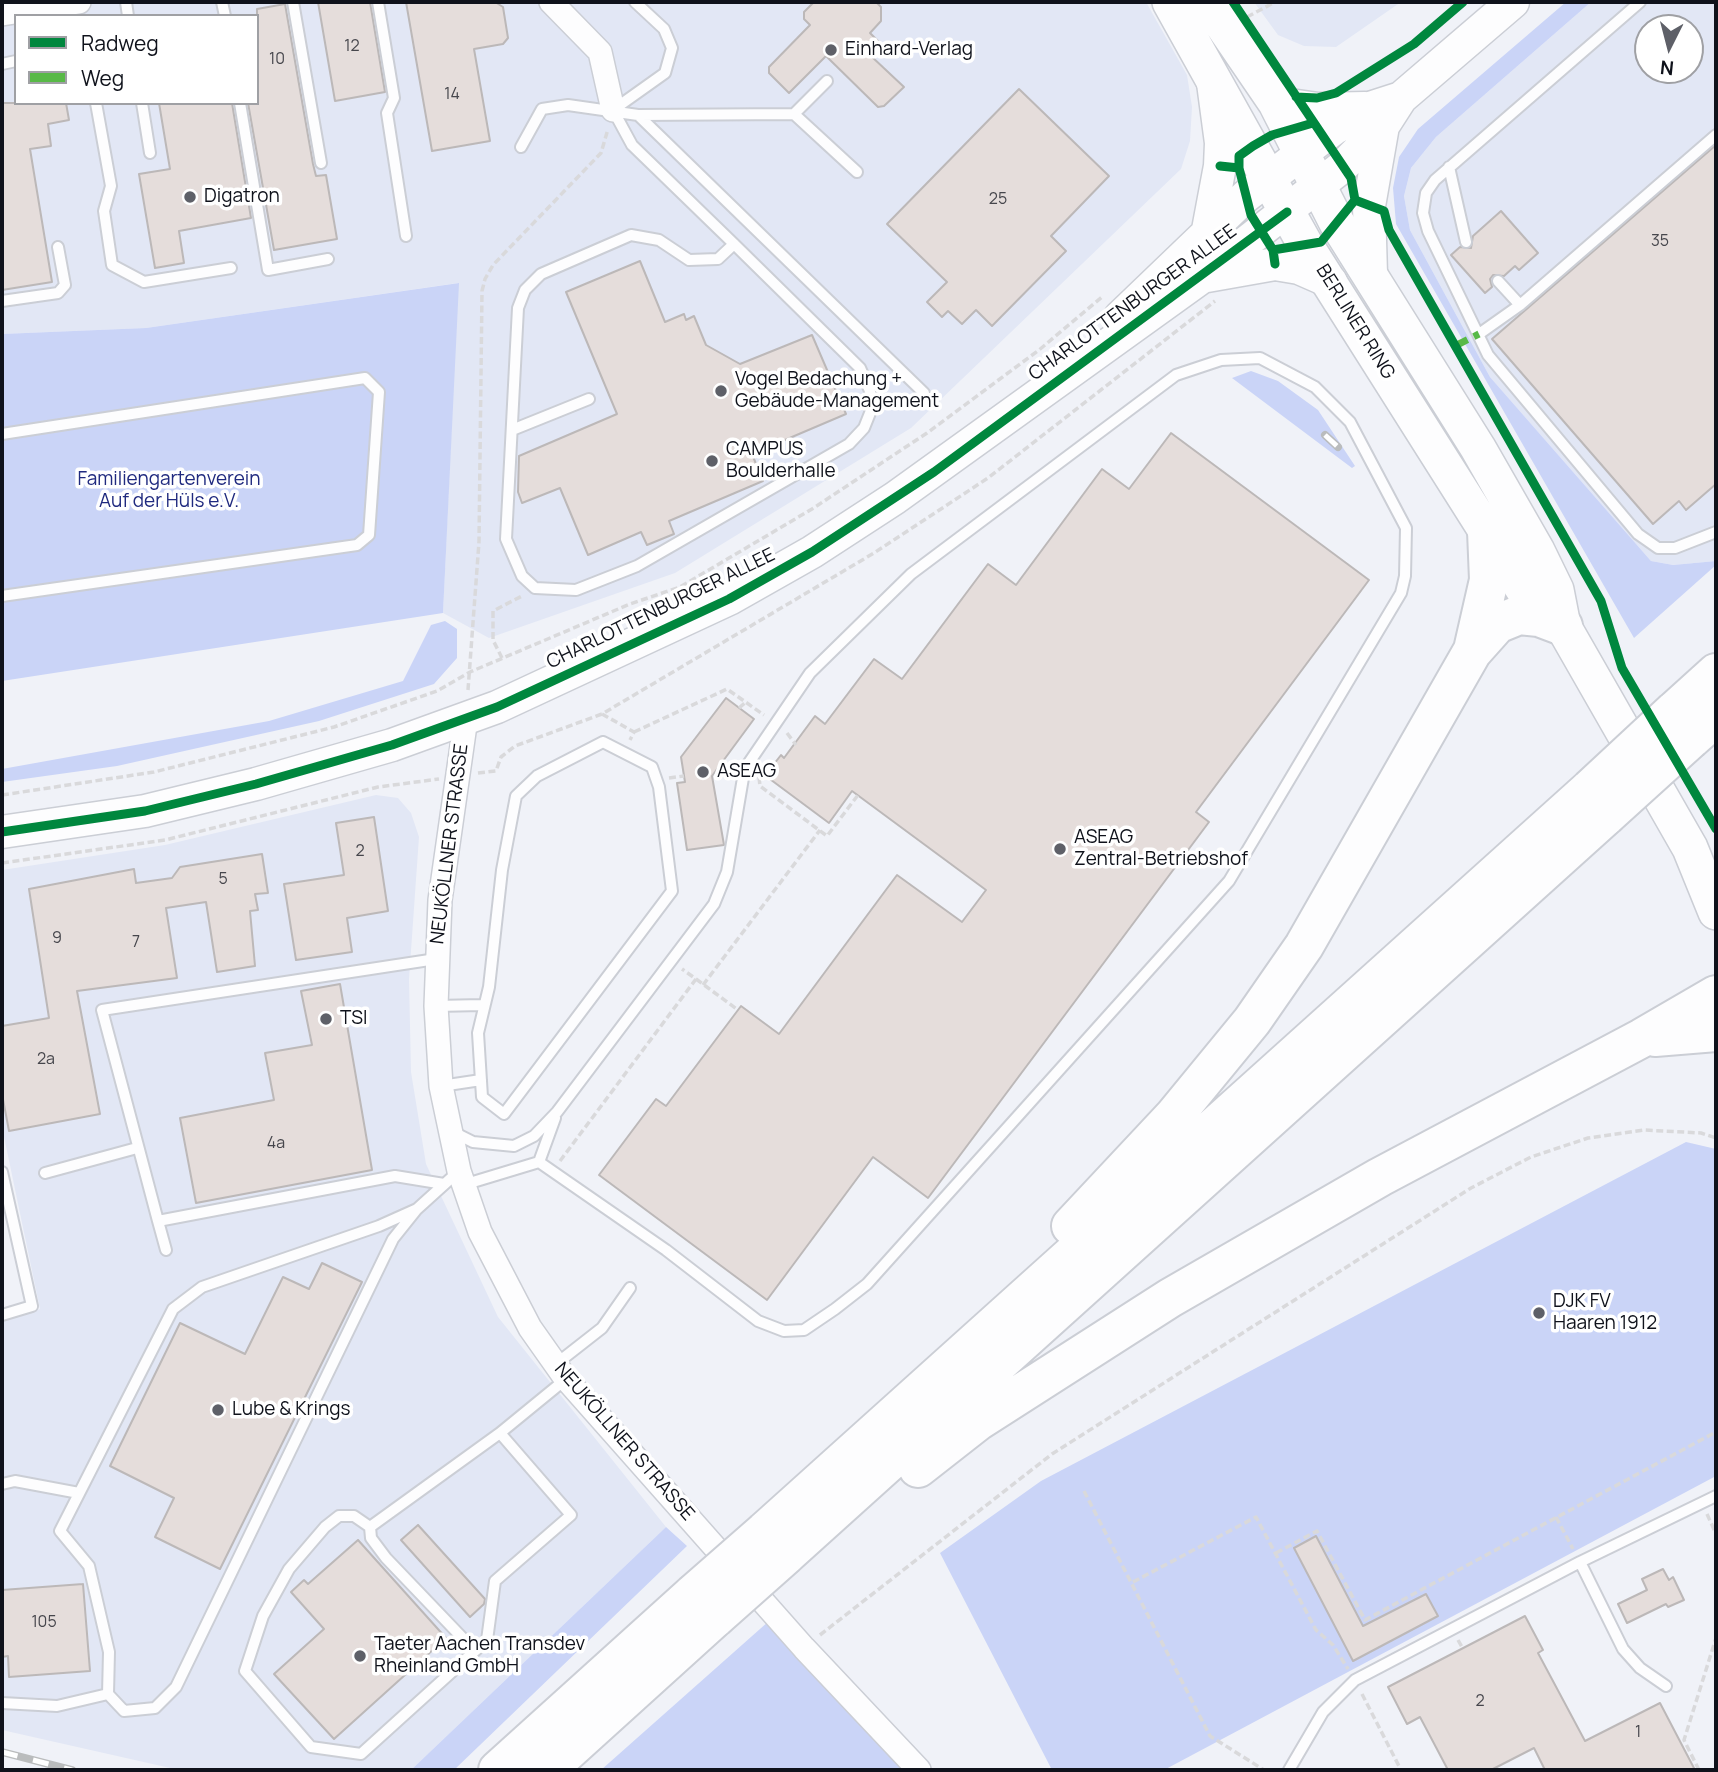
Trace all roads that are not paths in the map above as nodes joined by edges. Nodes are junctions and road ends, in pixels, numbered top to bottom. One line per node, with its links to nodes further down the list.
1 (78, 2): 10 (street)
2 (293, 2): 25 (lane)
3 (379, 2): 32 (lane)
4 (551, 2): 17 (street)
5 (635, 2): 17 (lane)
6 (1170, 2): 11 (main road, BERLINER RING)
7 (1207, 2): 13 (main road, BERLINER RING)
8 (1513, 2): 20 (street)
9 (1640, 2): 26 (lane)
10 (2, 14)
11 (1212, 71): 28 (main road, BERLINER RING); 31 (street)
12 (827, 81): 18 (lane)
13 (1276, 103): 20 (street); 24 (main road, BERLINER RING)
14 (96, 105): 37 (lane)
15 (142, 105): 23 (lane)
16 (240, 105): 36 (lane)
17 (613, 110): 19 (lane); 22 (lane); 34 (lane)
18 (794, 114): 19 (lane); 27 (lane)
19 (638, 115): 46 (lane)
20 (1377, 117): 24 (street, CHARLOTTENBURGER ALLEE); 29 (street, CHARLOTTENBURGER ALLEE); 38 (street)
21 (1716, 135): 43 (lane)
22 (521, 146)
23 (150, 153)
24 (1302, 153): 28 (street, CHARLOTTENBURGER ALLEE); 29 (main road, BERLINER RING)
25 (321, 163)
26 (1449, 167): 33 (lane); 44 (lane)
27 (857, 172)
28 (1268, 179): 30 (main road, BERLINER RING); 31 (street, CHARLOTTENBURGER ALLEE)
29 (1318, 187): 30 (street, CHARLOTTENBURGER ALLEE); 38 (main road, BERLINER RING)
30 (1287, 212): 39 (street, CHARLOTTENBURGER ALLEE); 41 (main road, BERLINER RING)
31 (1208, 230): 45 (street, CHARLOTTENBURGER ALLEE)
32 (406, 236)
33 (1466, 242)
34 (734, 244): 48 (lane); 48 (lane)
35 (58, 247): 42 (lane)
36 (328, 260)
37 (231, 268)
38 (1371, 274): 53 (main road, BERLINER RING)
39 (1202, 277): 41 (street); 45 (street, CHARLOTTENBURGER ALLEE)
40 (1498, 281): 43 (lane)
41 (1331, 282): 50 (main road, BERLINER RING)
42 (2, 301)
43 (1520, 305): 44 (lane)
44 (1479, 334): 51 (lane)
45 (1050, 386): 56 (street, CHARLOTTENBURGER ALLEE)
46 (924, 393)
47 (589, 399): 48 (lane)
48 (512, 430)
49 (2, 434): 52 (lane)
50 (1487, 531): 53 (main road, BERLINER RING); 54 (highway)
51 (1716, 532)
52 (2, 596)
53 (1563, 626): 54 (highway); 60 (main road, BERLINER RING)
54 (1472, 652): 83 (highway)
55 (1716, 673): 57 (highway)
56 (466, 718): 59 (street, CHARLOTTENBURGER ALLEE); 63 (street, NEUKÖLLNER STRASSE)
57 (1694, 722): 58 (highway, bridge)
58 (1598, 803): 83 (highway); 90 (highway)
59 (2, 832)
60 (1690, 848): 61 (main road, BERLINER RING); 62 (main road, BERLINER RING)
61 (1716, 880)
62 (1716, 912)
63 (436, 959): 66 (street, NEUKÖLLNER STRASSE); 73 (lane)
64 (1716, 995): 68 (highway)
65 (482, 1005): 66 (lane); 69 (lane); 69 (lane)
66 (436, 1006): 70 (street, NEUKÖLLNER STRASSE)
67 (1716, 1032): 68 (highway)
68 (1642, 1038): 90 (highway)
69 (481, 1080): 70 (lane)
70 (440, 1086): 72 (street, NEUKÖLLNER STRASSE)
71 (557, 1112): 72 (lane); 74 (lane); 74 (lane)
72 (449, 1130): 77 (street, NEUKÖLLNER STRASSE)
73 (137, 1148): 76 (lane); 79 (lane)
74 (539, 1162): 77 (lane)
75 (2, 1172): 82 (lane)
76 (45, 1173)
77 (455, 1180): 78 (lane); 79 (lane); 84 (street, NEUKÖLLNER STRASSE)
78 (417, 1209): 87 (lane); 95 (lane)
79 (158, 1221): 80 (lane)
80 (166, 1250)
81 (630, 1288): 84 (lane)
82 (2, 1315)
83 (969, 1349): 90 (highway)
84 (561, 1371): 85 (lane); 99 (street, NEUKÖLLNER STRASSE)
85 (500, 1433): 89 (lane); 93 (lane)
86 (2, 1484): 87 (lane)
87 (79, 1493): 95 (lane)
88 (1716, 1496): 91 (lane)
89 (370, 1527): 93 (lane); 93 (lane)
90 (776, 1543): 92 (highway, bridge)
91 (1580, 1562): 94 (lane); 100 (lane)
92 (704, 1606): 97 (highway); 98 (highway)
93 (475, 1651)
94 (1666, 1686)
95 (108, 1694): 96 (lane)
96 (2, 1703)
97 (498, 1770)
98 (547, 1770)
99 (919, 1770)
100 (1289, 1770)

